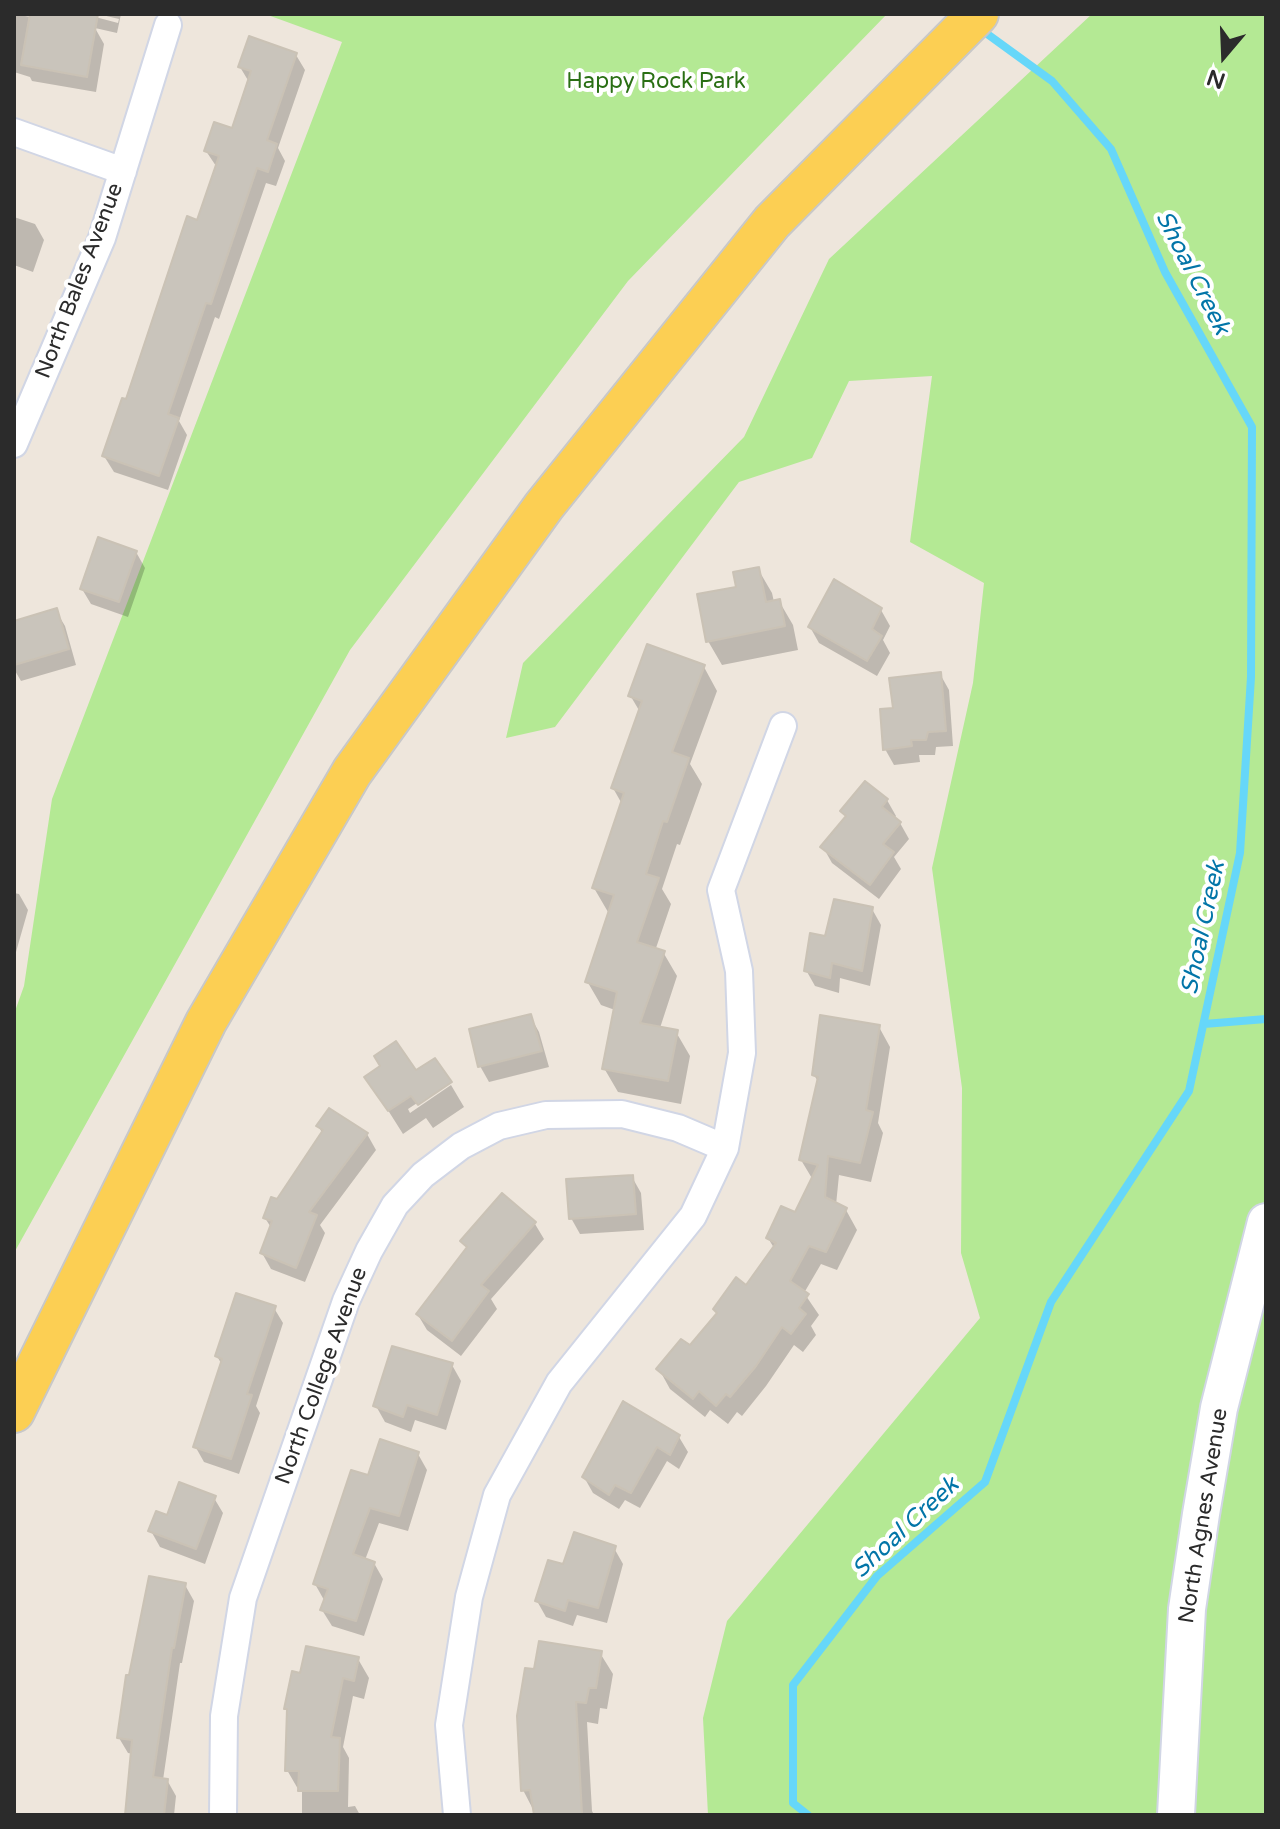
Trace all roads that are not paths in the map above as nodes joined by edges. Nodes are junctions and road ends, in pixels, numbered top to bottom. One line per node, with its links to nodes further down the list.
1 (978, 14): 9 (main road)
2 (168, 25): 4 (street, North Bales Avenue)
3 (14, 132): 4 (street)
4 (123, 171): 5 (street, North Bales Avenue)
5 (14, 444)
6 (783, 726): 7 (street)
7 (725, 1148): 10 (street, North College Avenue); 11 (street)
8 (1266, 1222): 12 (street, North Agnes Avenue)
9 (14, 1412)
10 (223, 1815)
11 (457, 1815)
12 (1176, 1815)

